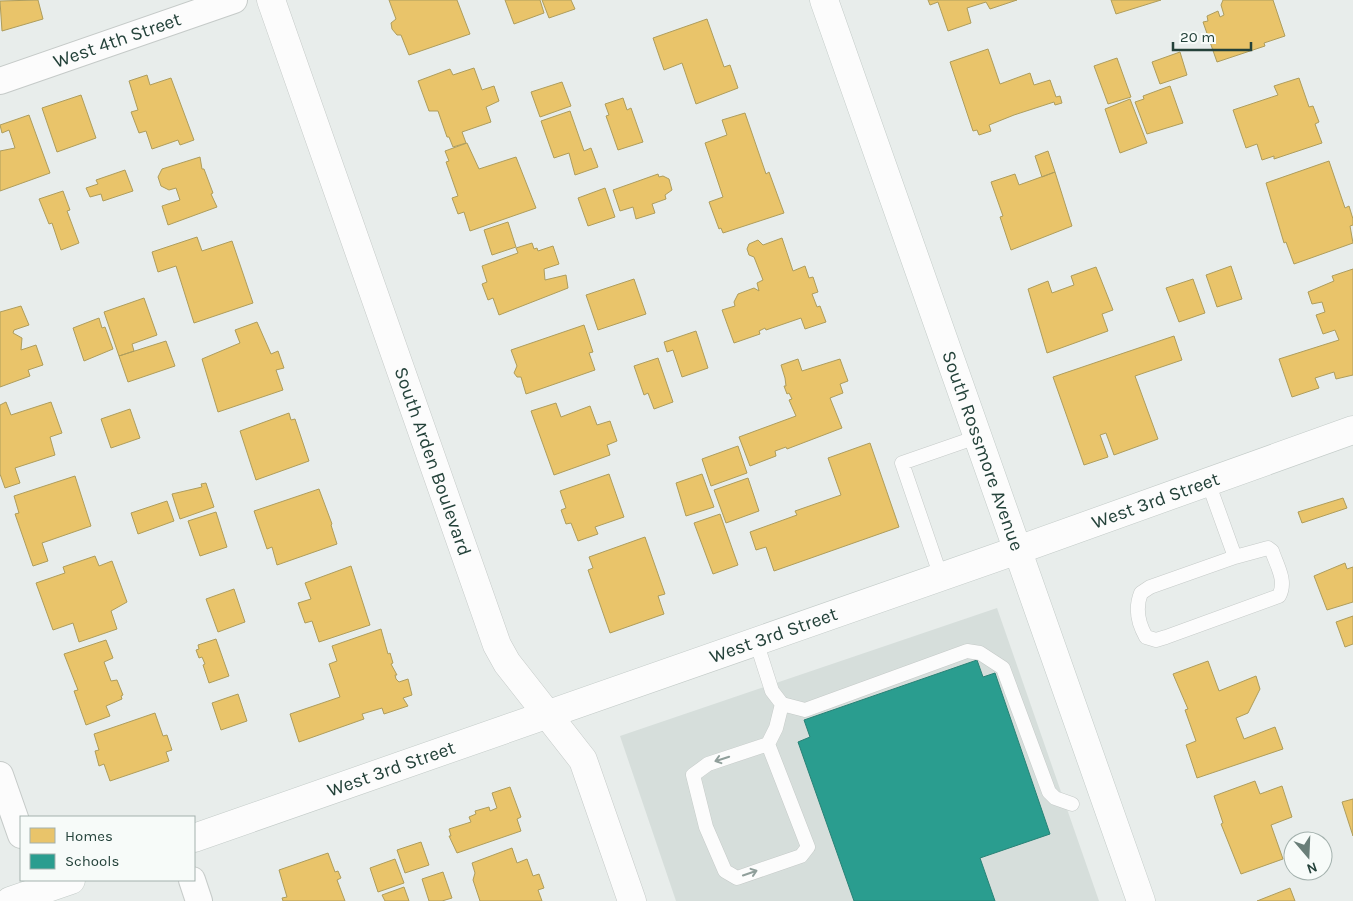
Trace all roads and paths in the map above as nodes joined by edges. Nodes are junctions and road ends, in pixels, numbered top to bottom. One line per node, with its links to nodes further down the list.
1 (234, 0): 4 (street, West 4th Street)
2 (271, 0): 13 (main road, South Arden Boulevard)
3 (824, 0): 6 (main road, South Rossmore Avenue)
4 (0, 81)
5 (1353, 430): 7 (main road, West 3rd Street)
6 (977, 437): 8 (main road, South Rossmore Avenue); 10 (lane)
7 (1208, 482): 8 (main road, West 3rd Street); 9 (lane)
8 (1018, 550): 10 (main road, West 3rd Street); 25 (main road, South Rossmore Avenue)
9 (1235, 557): 9 (lane)
10 (941, 577): 11 (main road, West 3rd Street)
11 (756, 641): 12 (lane); 13 (main road, West 3rd Street)
12 (782, 704): 14 (lane); 16 (lane)
13 (546, 714): 18 (main road, West 3rd Street); 24 (main road, South Arden Boulevard)
14 (768, 744): 14 (lane, one-way to 14)
15 (0, 775): 17 (street)
16 (1072, 804)
17 (20, 832)
18 (195, 838)
19 (65, 881): 21 (main road)
20 (192, 881): 23 (street)
21 (39, 885): 22 (main road)
22 (10, 901)
23 (199, 901)
24 (632, 901)
25 (1141, 901)

